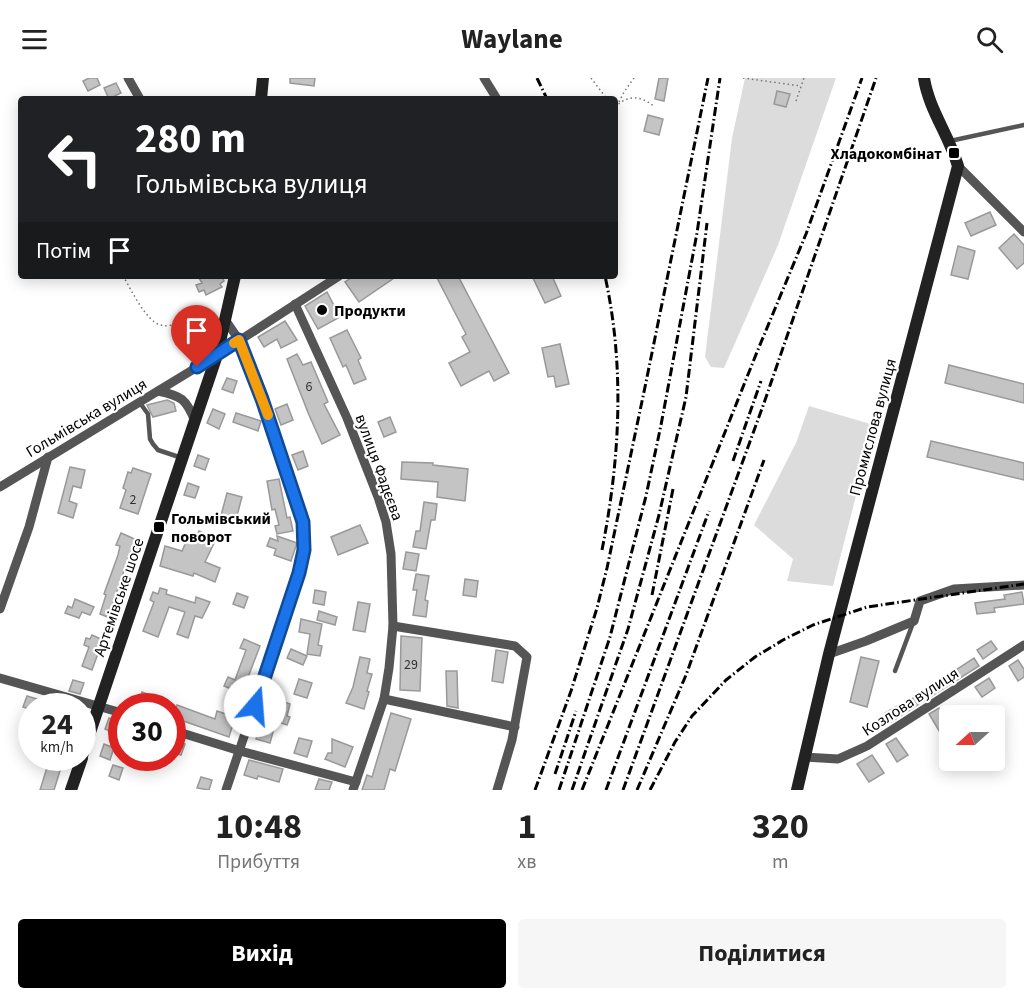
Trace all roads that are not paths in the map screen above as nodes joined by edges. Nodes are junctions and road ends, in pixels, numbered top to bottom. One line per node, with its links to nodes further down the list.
1 (128, 78): 5 (street)
2 (264, 78): 6 (main road)
3 (484, 78): 7 (street)
4 (924, 78): 9 (main road)
5 (138, 96)
6 (261, 96)
7 (495, 96)
8 (1024, 125): 9 (lane)
9 (950, 141): 10 (main road)
10 (958, 166): 11 (street); 29 (main road, Промислова вулиця)
11 (1024, 232)
12 (234, 279): 15 (main road, Артемівське шосе)
13 (334, 279): 14 (street, Гольмівська вулиця)
14 (295, 304): 16 (street, Гольмівська вулиця); 27 (street, вулиця Фадєєва)
15 (226, 321): 16 (street); 17 (main road, Артемівське шосе)
16 (239, 340): 17 (street, Гольмівська вулиця); 38 (street)
17 (217, 355): 18 (street, Гольмівська вулиця); 20 (main road, Артемівське шосе)
18 (159, 391): 19 (street, Гольмівська вулиця); 20 (street)
19 (140, 402): 21 (street, Гольмівська вулиця); 22 (lane)
20 (195, 421): 22 (main road, Артемівське шосе)
21 (48, 457): 23 (street, Гольмівська вулиця); 25 (street)
22 (182, 458): 33 (main road, Артемівське шосе)
23 (0, 487)
24 (1024, 585): 26 (street)
25 (0, 609)
26 (914, 621): 29 (street); 30 (lane)
27 (393, 626): 32 (street, вулиця Фадєєва); 36 (street)
28 (1024, 645): 39 (street, Козлова вулиця)
29 (829, 654): 39 (main road, Промислова вулиця)
30 (895, 670)
31 (0, 678): 33 (street)
32 (384, 699): 36 (street); 41 (street, вулиця Фадєєва)
33 (99, 706): 34 (street); 35 (main road, Артемівське шосе)
34 (108, 709)
35 (96, 715)
36 (515, 727): 44 (street)
37 (186, 734): 38 (street)
38 (240, 751): 41 (street); 43 (street)
39 (804, 757): 45 (main road, Промислова вулиця)
40 (77, 771): 42 (main road, Артемівське шосе)
41 (355, 786)
42 (71, 790)
43 (226, 790)
44 (497, 790)
45 (797, 790)

